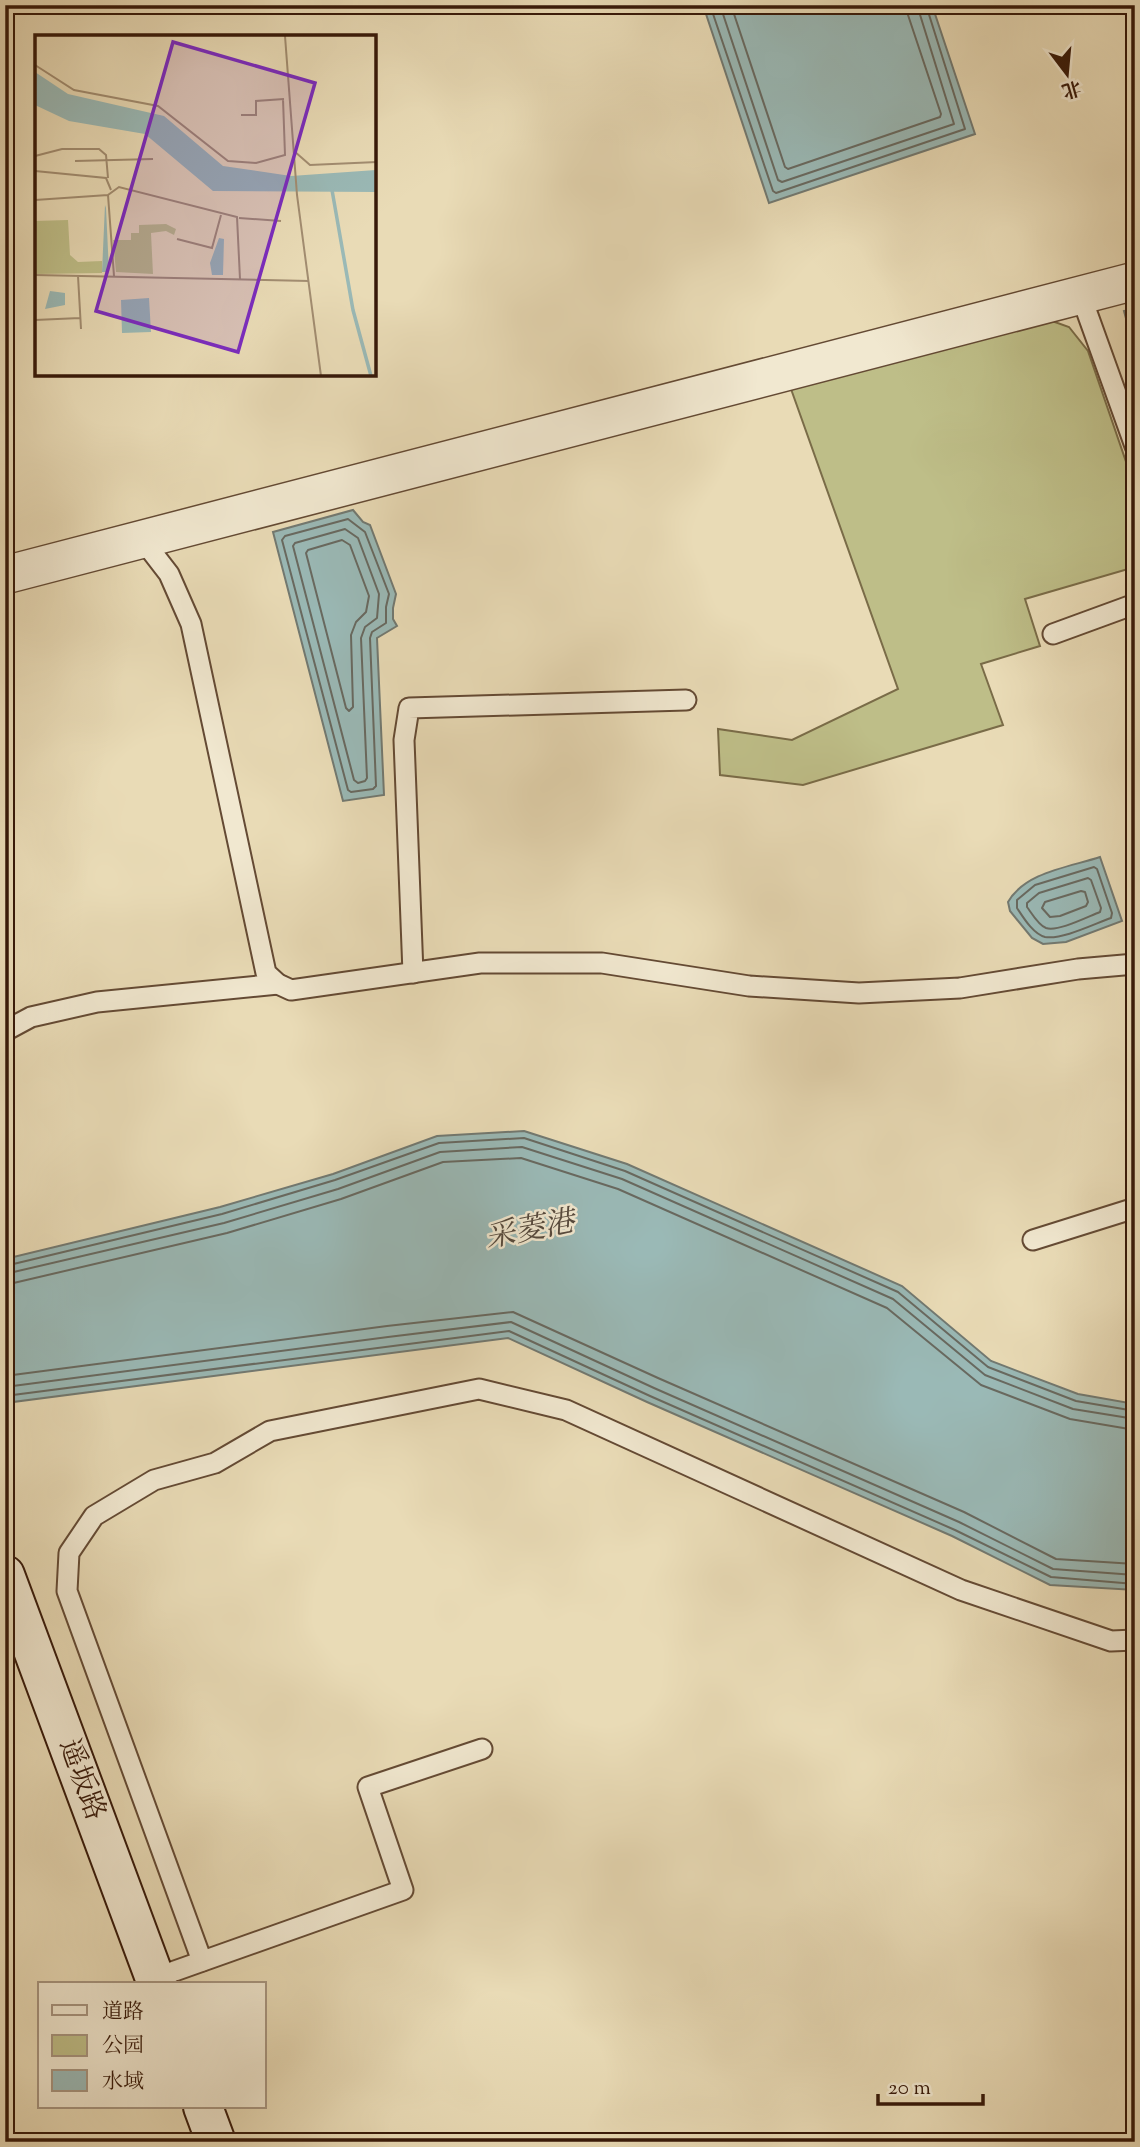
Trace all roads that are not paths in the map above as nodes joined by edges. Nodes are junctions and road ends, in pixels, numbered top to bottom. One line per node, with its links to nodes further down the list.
1 (1135, 281): 2 (street)
2 (1081, 296): 3 (lane); 4 (street)
3 (1135, 446)
4 (142, 539): 5 (street); 11 (lane)
5 (5, 575)
6 (1135, 604): 7 (lane)
7 (1053, 634)
8 (686, 700): 10 (lane)
9 (1135, 964): 10 (lane)
10 (414, 973): 11 (lane)
11 (278, 984): 12 (lane)
12 (5, 1031)
13 (1135, 1208): 14 (lane)
14 (1033, 1240)
15 (8, 1589): 19 (street, 遥坂路)
16 (1135, 1640): 18 (lane)
17 (482, 1749): 18 (lane)
18 (202, 1961): 19 (lane)
19 (156, 1981)
20 (203, 2108): 21 (street)
21 (216, 2142)

